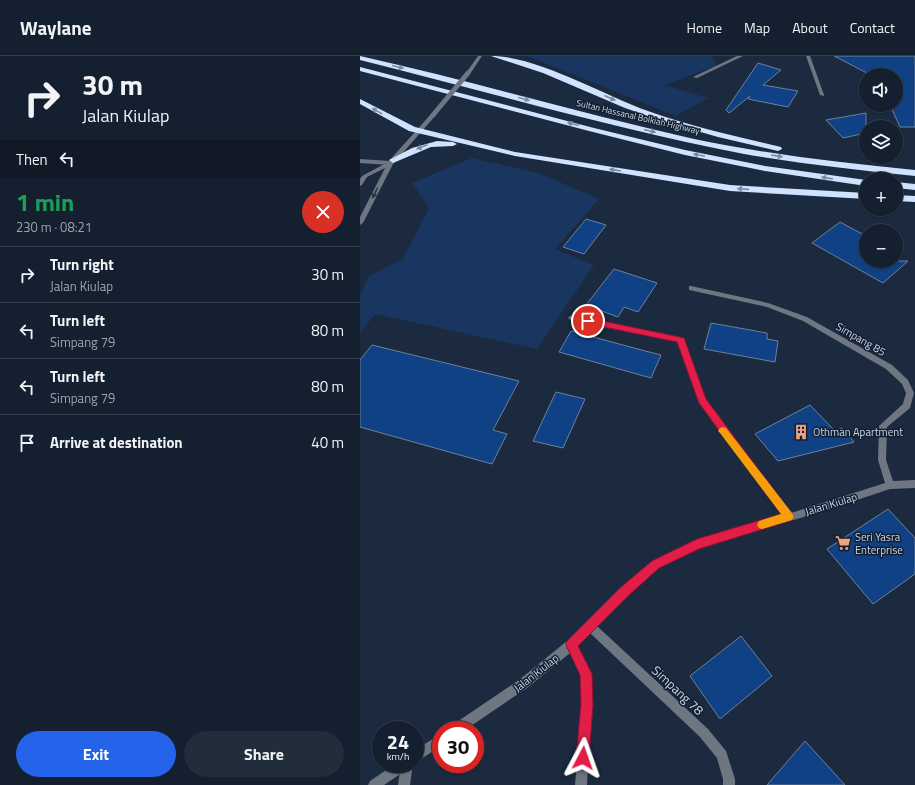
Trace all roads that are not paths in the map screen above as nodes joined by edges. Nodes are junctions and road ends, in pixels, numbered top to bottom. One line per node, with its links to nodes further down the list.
1 (480, 56): 12 (street, bridge)
2 (494, 56): 16 (highway, one-way to 16)
3 (725, 56): 7 (street)
4 (742, 56): 7 (street)
5 (808, 56): 10 (street)
6 (360, 58): 16 (highway, Sultan Hassanal Bolkiah Highway, one-way to 16)
7 (727, 62): 9 (street)
8 (360, 69): 17 (highway, Sultan Hassanal Bolkiah Highway, one-way to 8)
9 (695, 76)
10 (822, 95)
11 (360, 101): 12 (highway, one-way to 11)
12 (421, 130): 13 (highway); 15 (street)
13 (515, 154): 15 (highway, one-way to 15); 21 (highway, one-way to 13)
14 (360, 161): 15 (street)
15 (392, 161): 18 (street); 24 (street, one-way to 24)
16 (915, 172)
17 (859, 182)
18 (360, 184)
19 (903, 186): 20 (highway)
20 (915, 187)
21 (859, 196)
22 (903, 198): 23 (highway)
23 (915, 199)
24 (360, 223)
25 (691, 288): 28 (street, Simpang 85)
26 (572, 318): 29 (street)
27 (915, 484): 28 (street, Jalan Kiulap)
28 (890, 485): 29 (street, Jalan Kiulap)
29 (789, 517): 30 (street, Jalan Kiulap)
30 (590, 627): 31 (street, Jalan Kiulap); 38 (street, Simpang 78)
31 (572, 645): 32 (street, Jalan Kiulap); 37 (street)
32 (468, 721)
33 (392, 773): 35 (street)
34 (405, 773): 36 (street)
35 (374, 785)
36 (404, 785)
37 (581, 785)
38 (729, 785)

